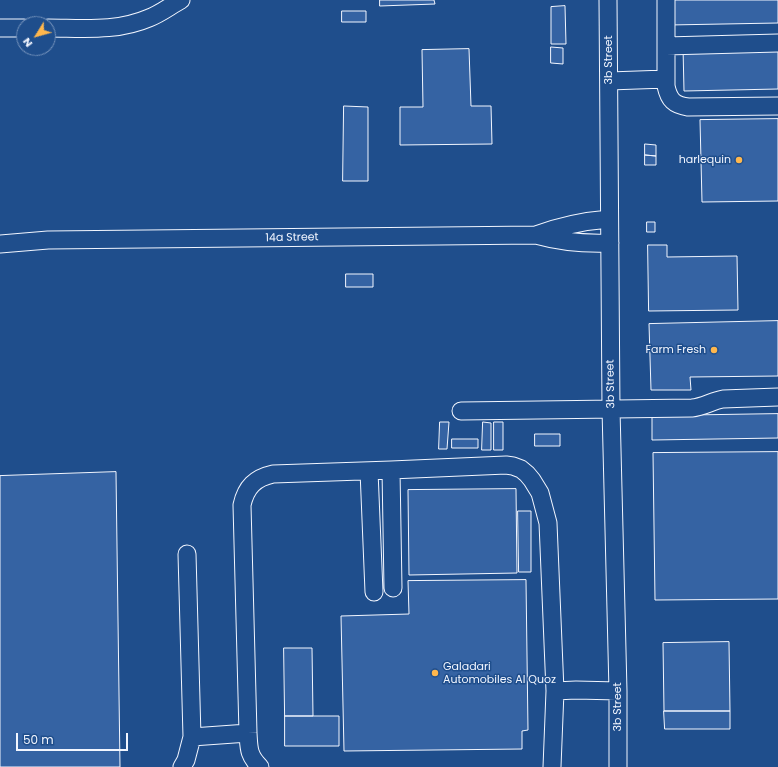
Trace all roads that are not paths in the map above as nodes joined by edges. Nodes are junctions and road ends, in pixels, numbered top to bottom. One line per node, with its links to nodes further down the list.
1 (181, 0): 6 (street)
2 (608, 0): 10 (street, 3b Street)
3 (666, 0): 8 (street)
4 (0, 28): 5 (street)
5 (16, 28)
6 (56, 28)
7 (778, 43): 8 (street)
8 (666, 46): 9 (street)
9 (666, 79): 10 (street); 11 (street)
10 (609, 81): 12 (street, 3b Street)
11 (778, 106)
12 (610, 219): 14 (street, 14a Street); 16 (street, 3b Street)
13 (0, 232): 15 (street, 14a Street)
14 (536, 235): 15 (street, 14a Street); 16 (street, 14a Street)
15 (48, 240): 17 (street, 14a Street)
16 (610, 243): 19 (street, 3b Street)
17 (0, 244)
18 (778, 397): 19 (street)
19 (611, 409): 20 (street); 27 (street, 3b Street)
20 (461, 411)
21 (391, 470): 22 (street); 24 (street); 26 (street)
22 (369, 471): 25 (street); 28 (street)
23 (187, 554): 29 (street)
24 (393, 588)
25 (374, 592)
26 (555, 691): 27 (street); 32 (street)
27 (618, 691): 33 (street, 3b Street)
28 (248, 733): 29 (street); 31 (street)
29 (192, 737): 30 (street)
30 (182, 767)
31 (260, 767)
32 (552, 767)
33 (618, 767)

